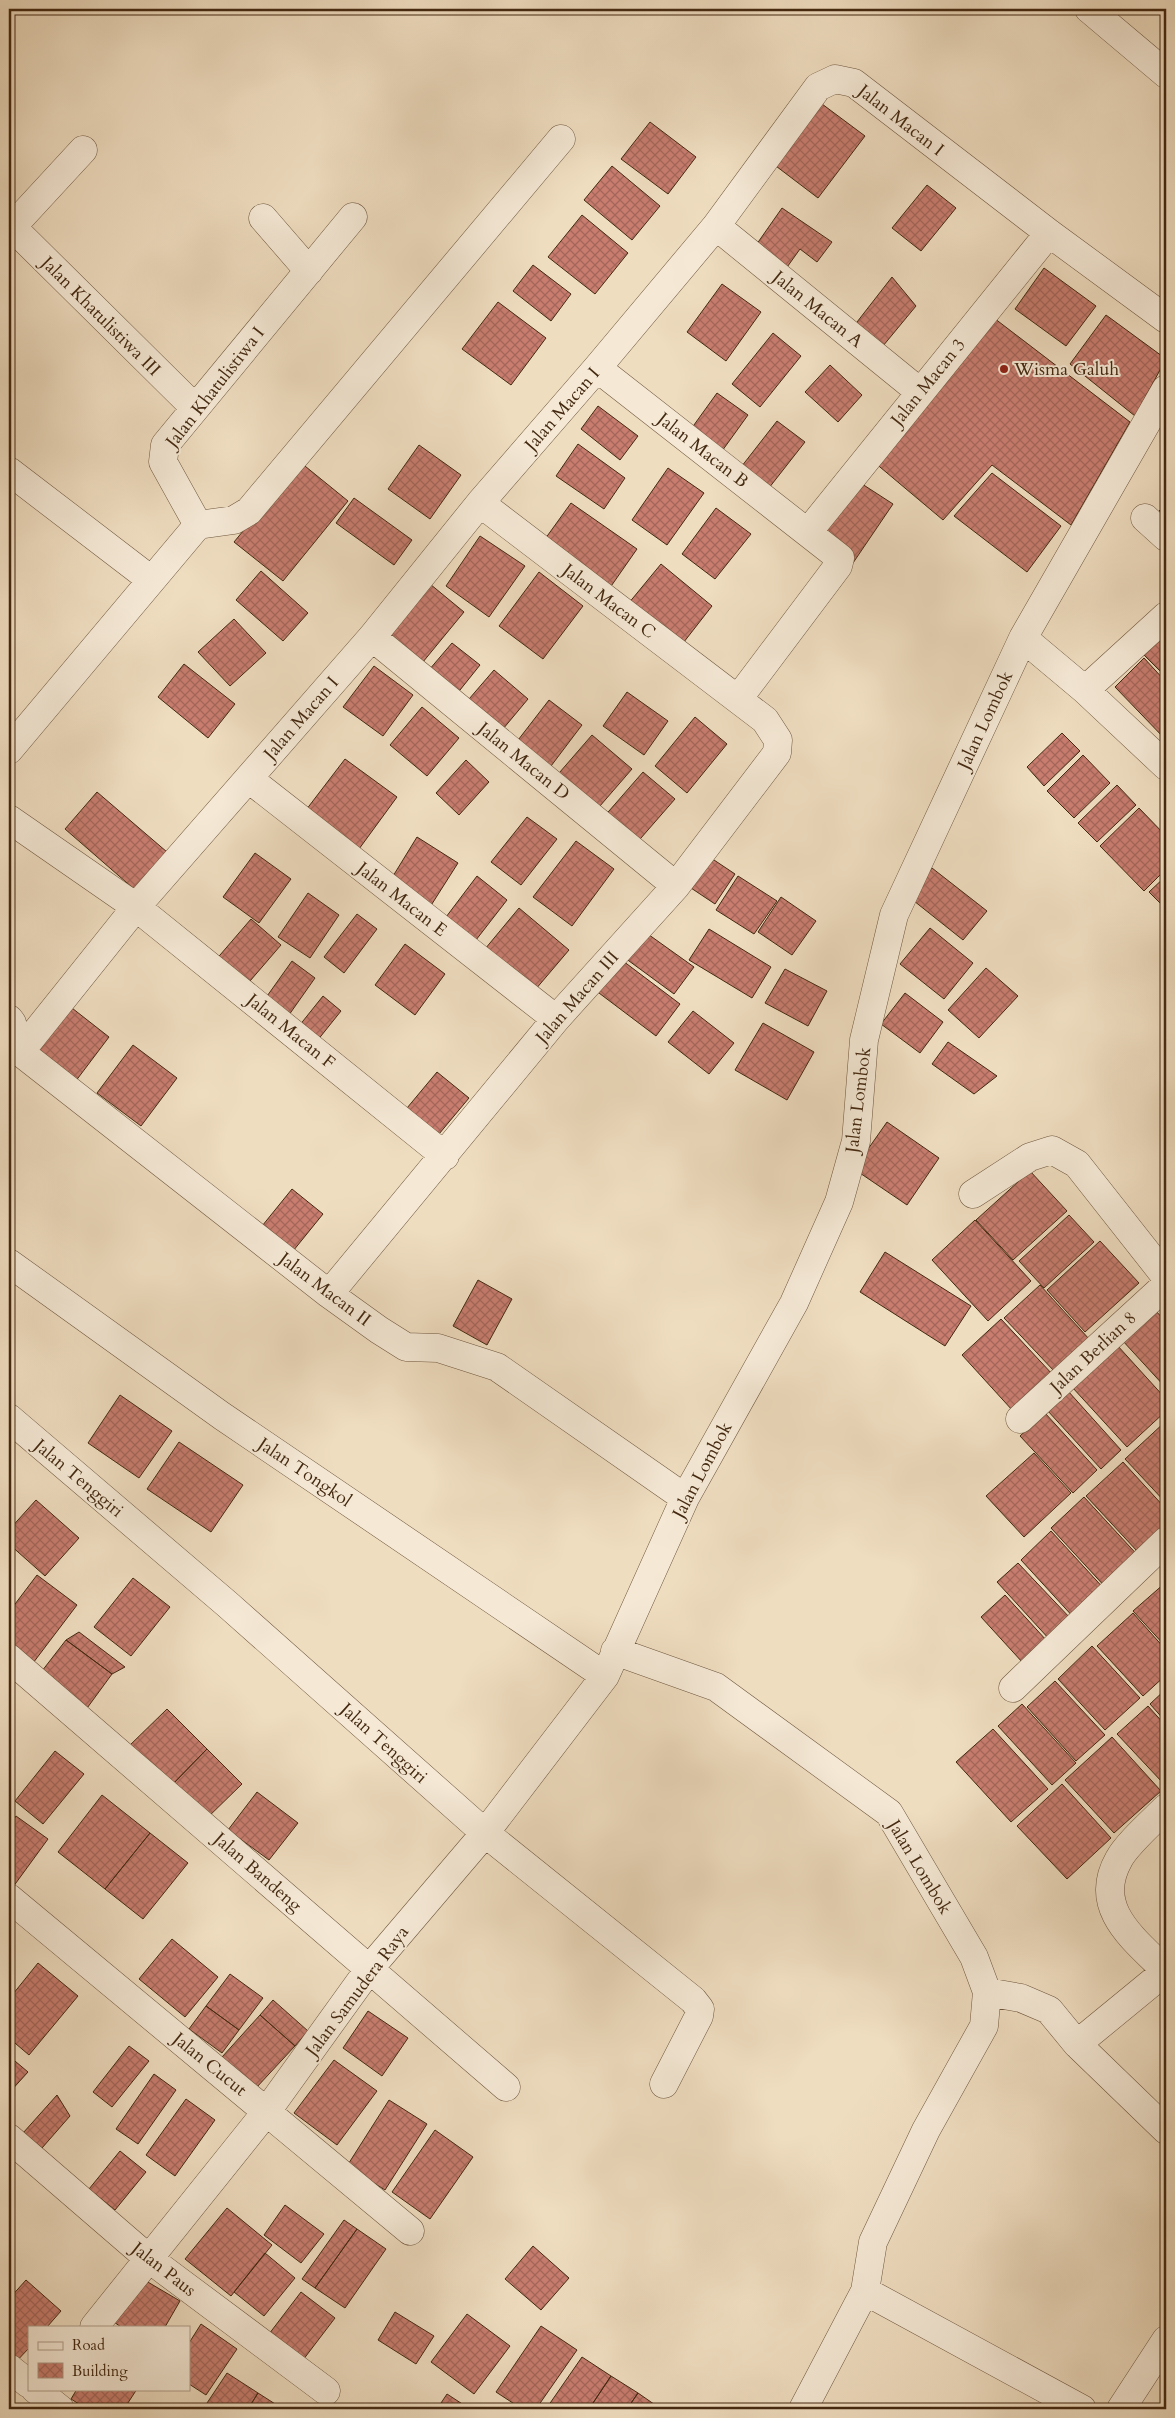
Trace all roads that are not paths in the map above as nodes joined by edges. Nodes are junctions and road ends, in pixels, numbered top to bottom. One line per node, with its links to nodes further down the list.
1 (1089, 9): 2 (street)
2 (1166, 74)
3 (561, 140): 19 (street)
4 (83, 150): 7 (street)
5 (353, 217): 10 (street, Jalan Khatulistiwa I)
6 (263, 218): 10 (street)
7 (10, 226): 15 (street, Jalan Khatulistiwa III)
8 (716, 226): 9 (street, Jalan Macan I); 12 (street, Jalan Macan I); 14 (street, Jalan Macan A)
9 (1049, 233): 11 (street, Jalan Macan I); 14 (street, Jalan Macan 3)
10 (309, 271): 15 (street, Jalan Khatulistiwa I)
11 (1166, 319)
12 (598, 368): 17 (street, Jalan Macan I); 20 (street, Jalan Macan B)
13 (1166, 388): 25 (street, Jalan Lombok)
14 (920, 392): 20 (street, Jalan Macan 3)
15 (194, 408): 19 (street, Jalan Khatulistiwa I)
16 (9, 470): 22 (street)
17 (480, 503): 24 (street, Jalan Macan I); 27 (street, Jalan Macan C)
18 (1145, 518): 21 (street)
19 (198, 525): 22 (street)
20 (808, 532): 27 (street)
21 (1166, 537)
22 (150, 580): 28 (street)
23 (1166, 616): 26 (street)
24 (372, 636): 30 (street, Jalan Macan I); 32 (street, Jalan Macan D)
25 (1023, 638): 26 (street); 45 (street, Jalan Lombok)
26 (1085, 690): 29 (street)
27 (738, 699): 32 (street, Jalan Macan III)
28 (14, 732)
29 (1166, 766)
30 (249, 778): 33 (street, Jalan Macan I); 35 (street, Jalan Macan E)
31 (9, 819): 33 (street)
32 (676, 886): 35 (street, Jalan Macan III)
33 (136, 907): 36 (street, Jalan Macan I); 37 (street, Jalan Macan F)
34 (9, 1019): 36 (street)
35 (556, 1019): 37 (street, Jalan Macan III)
36 (20, 1052): 42 (street, Jalan Macan II)
37 (445, 1156): 42 (street, Jalan Macan III)
38 (973, 1194): 40 (street)
39 (9, 1263): 49 (street, Jalan Tongkol)
40 (1166, 1277)
41 (1166, 1285): 44 (street, Jalan Berlian 8)
42 (329, 1294): 45 (street, Jalan Macan II)
43 (9, 1418): 52 (street, Jalan Tenggiri)
44 (1020, 1420)
45 (685, 1498): 47 (street, Jalan Lombok)
46 (1166, 1541): 50 (street)
47 (615, 1651): 49 (street, Jalan Samudera Raya); 56 (street, Jalan Lombok)
48 (9, 1658): 54 (street, Jalan Bandeng)
49 (605, 1676): 52 (street, Jalan Samudera Raya)
50 (1013, 1688)
51 (1166, 1808): 55 (street)
52 (485, 1833): 54 (street, Jalan Samudera Raya); 58 (street, Jalan Tenggiri)
53 (9, 1898): 60 (street, Jalan Cucut)
54 (370, 1968): 59 (street, Jalan Bandeng); 60 (street, Jalan Samudera Raya)
55 (1166, 1971): 57 (street)
56 (987, 1992): 57 (street); 65 (street, Jalan Lombok)
57 (1077, 2044): 61 (street)
58 (664, 2084)
59 (506, 2087)
60 (267, 2111): 63 (street, Jalan Cucut); 64 (street, Jalan Samudera Raya)
61 (1166, 2130)
62 (9, 2138): 64 (street, Jalan Paus)
63 (410, 2231)
64 (148, 2258): 66 (street, Jalan Samudera Raya); 70 (street, Jalan Paus)
65 (866, 2291): 71 (street, Jalan Lombok); 72 (street)
66 (95, 2326)
67 (1166, 2340): 73 (street)
68 (9, 2368): 69 (street)
69 (28, 2385)
70 (326, 2391)
71 (803, 2409)
72 (1082, 2409)
73 (1121, 2409)

